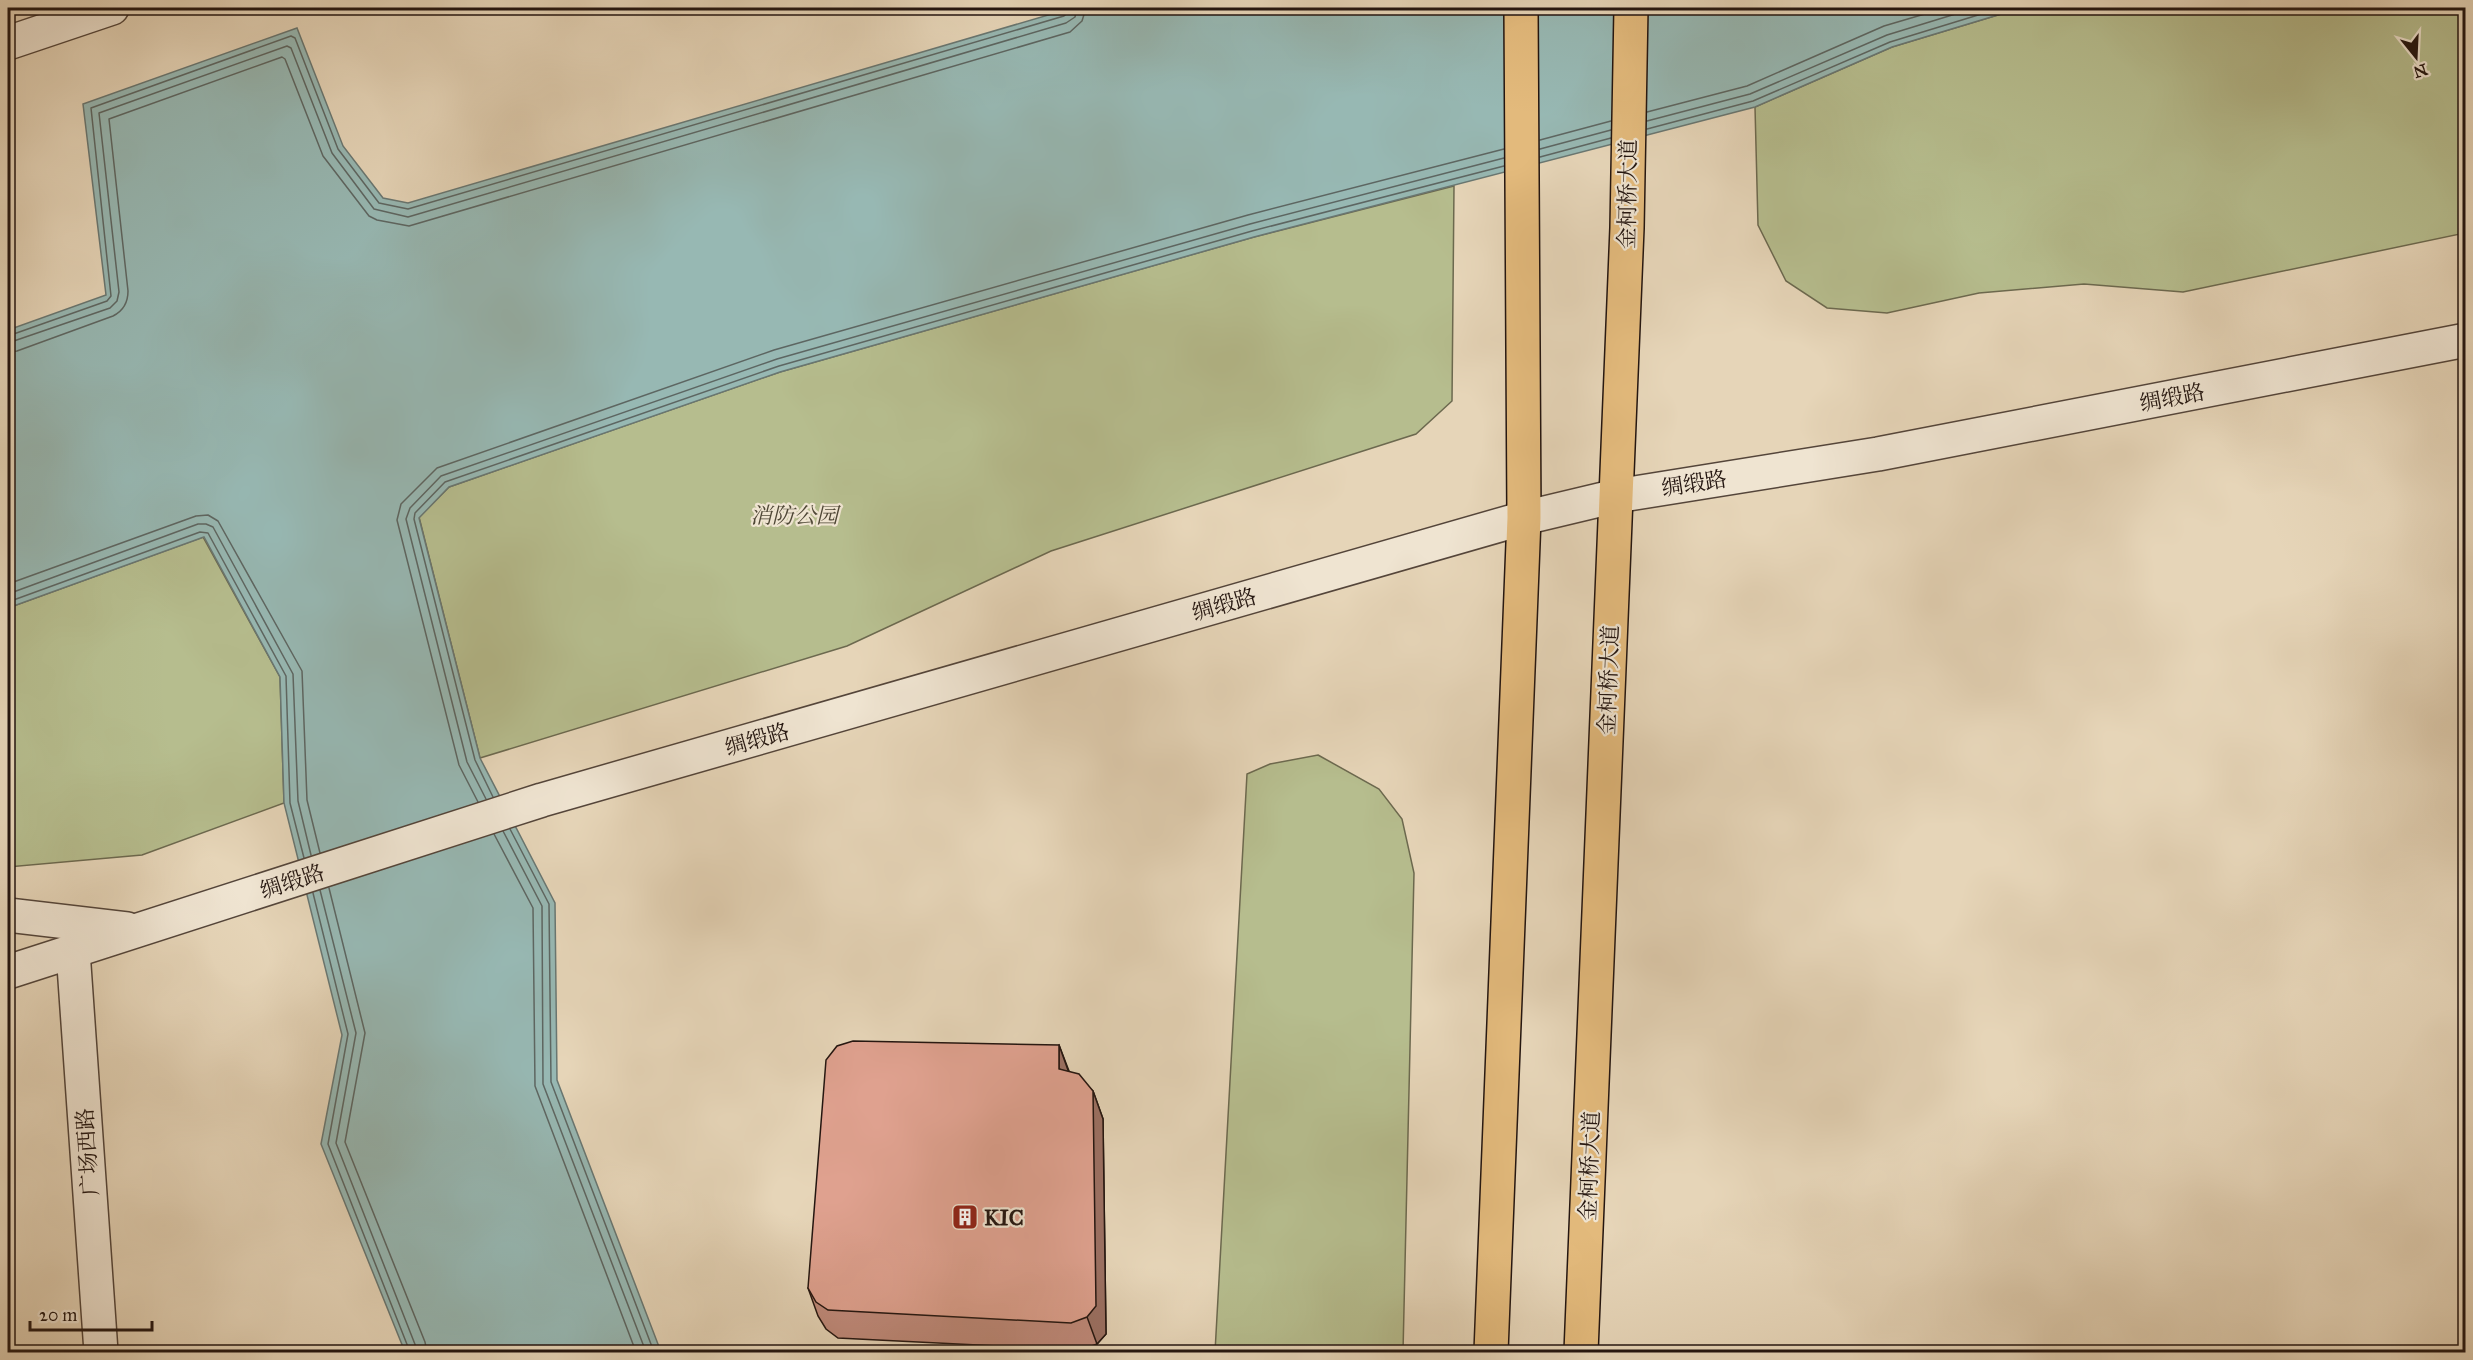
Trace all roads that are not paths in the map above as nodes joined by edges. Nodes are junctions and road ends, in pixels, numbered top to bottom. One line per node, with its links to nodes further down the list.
1 (112, 8): 4 (street)
2 (1521, 8): 7 (main road)
3 (1630, 8): 6 (main road, 金柯桥大道)
4 (8, 42)
5 (2466, 340): 6 (street, 绸缎路)
6 (1616, 496): 7 (street, 绸缎路); 14 (main road, 金柯桥大道)
7 (1524, 518): 9 (street, 绸缎路); 13 (main road)
8 (8, 915): 9 (street)
9 (137, 930): 10 (street, 绸缎路)
10 (74, 951): 11 (street, 绸缎路); 12 (street, 广场西路)
11 (8, 972)
12 (101, 1353)
13 (1491, 1353)
14 (1581, 1353)

